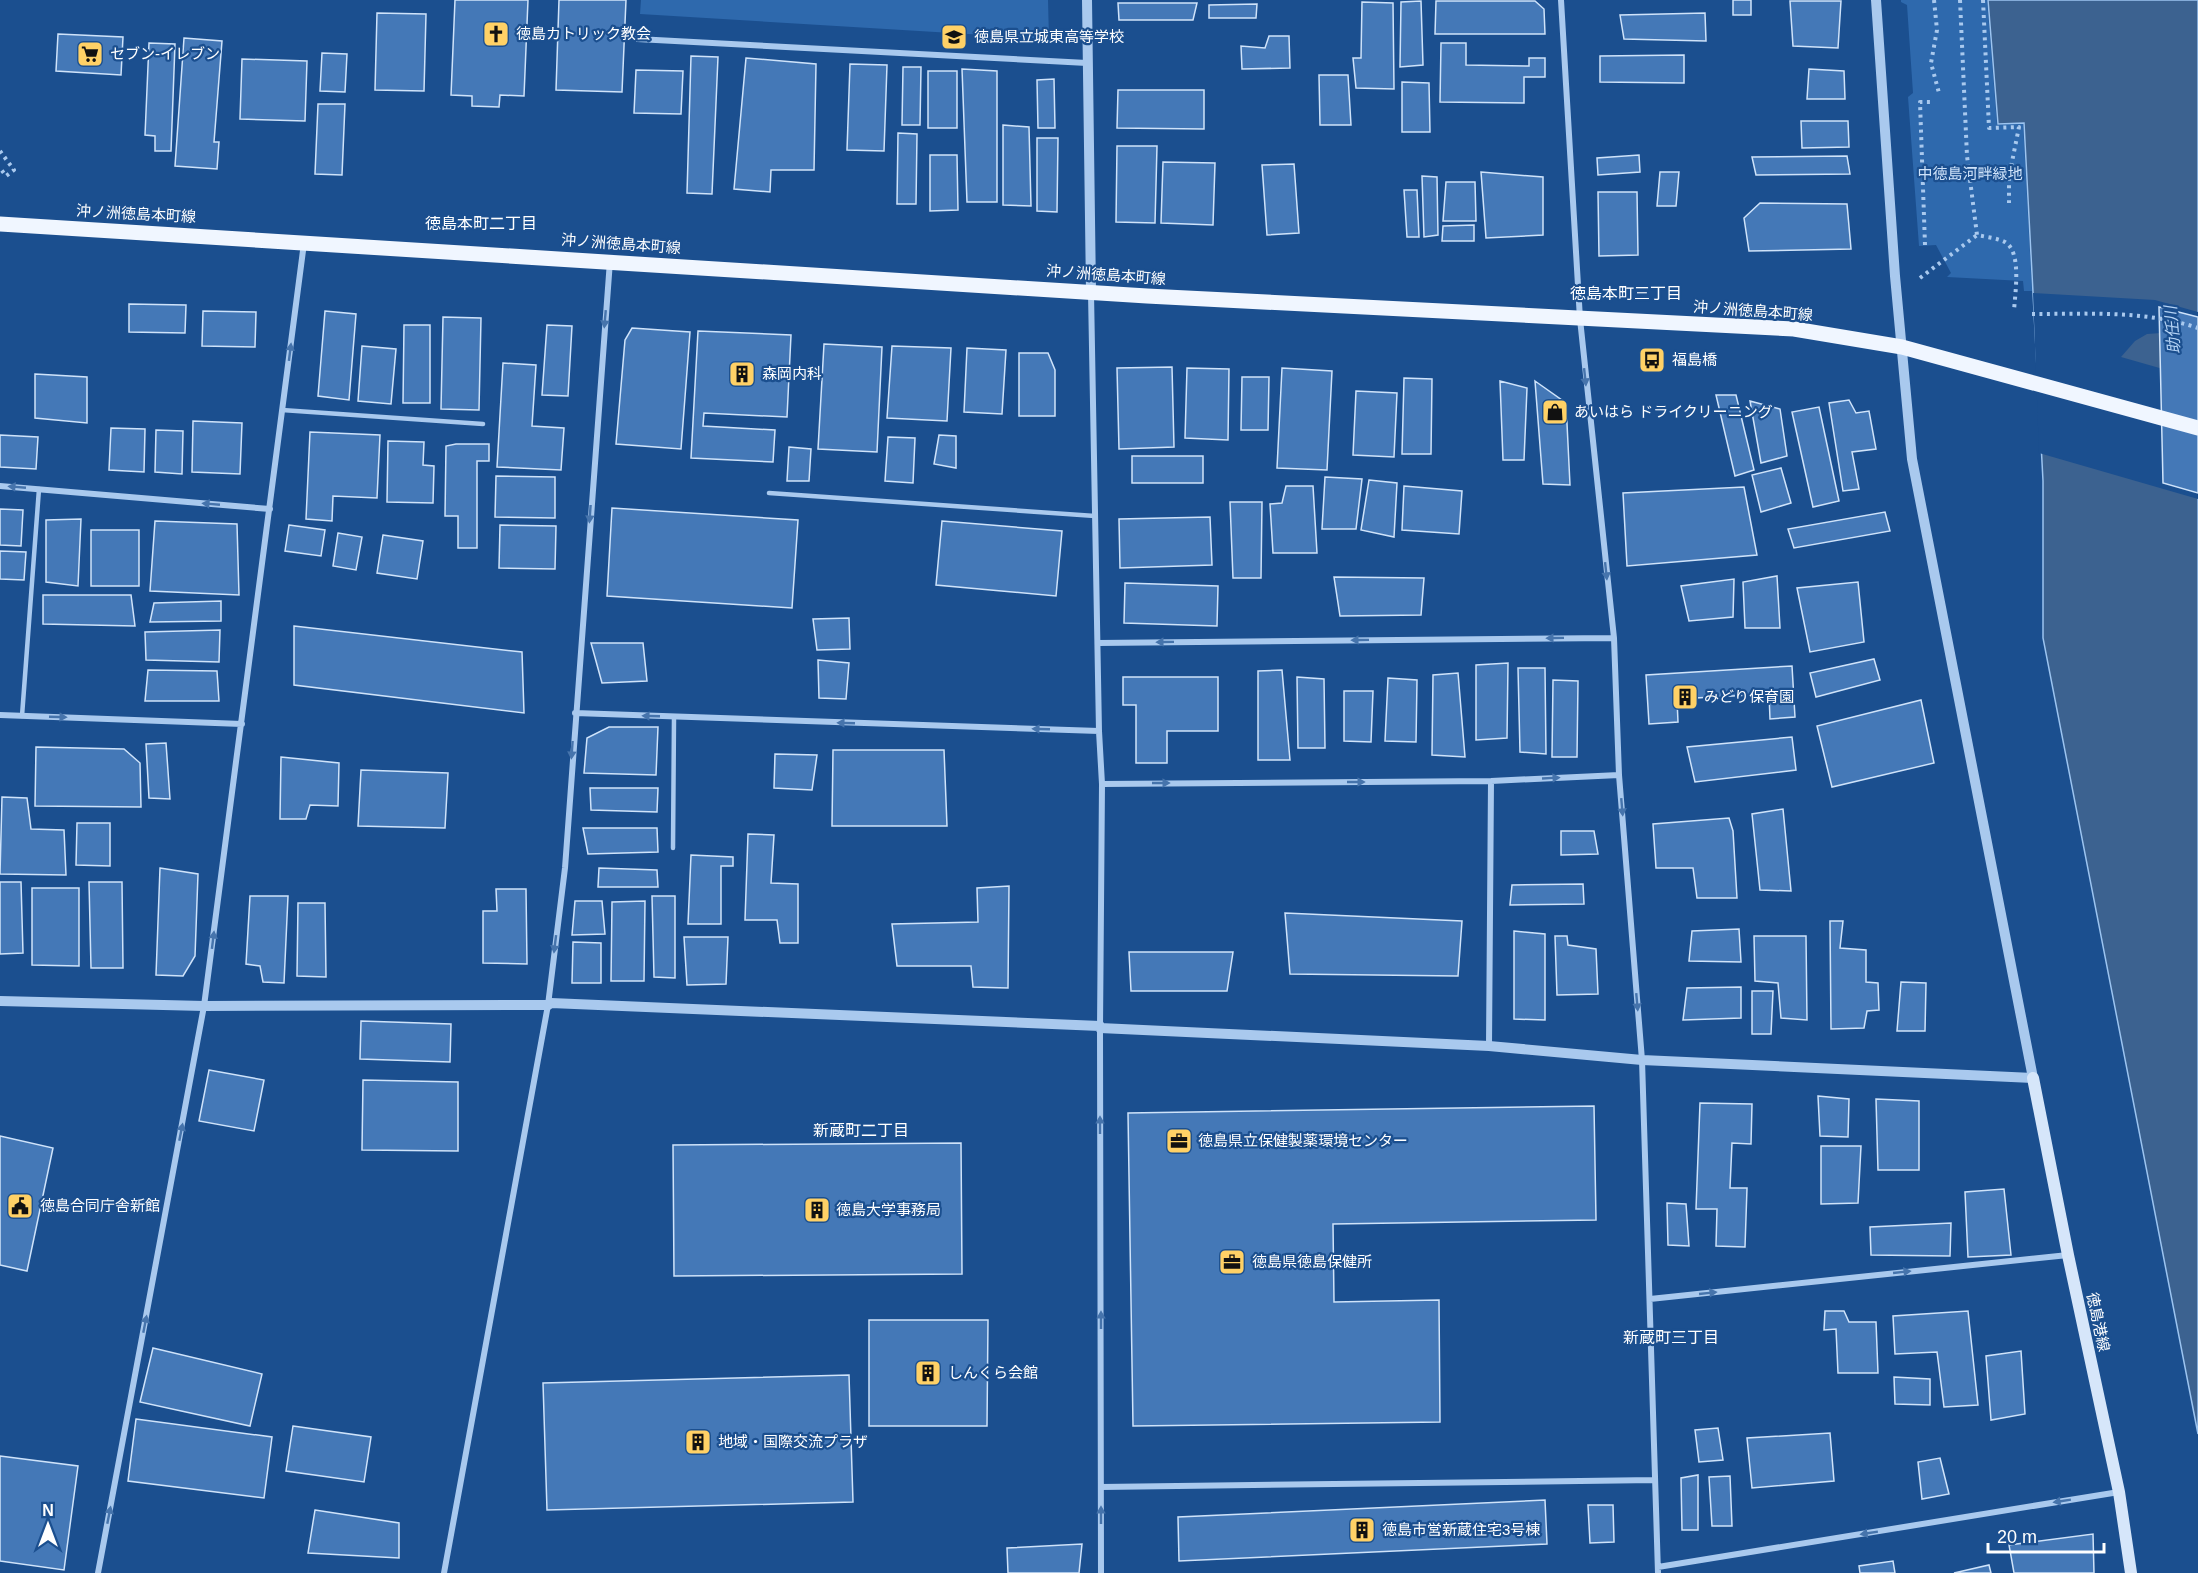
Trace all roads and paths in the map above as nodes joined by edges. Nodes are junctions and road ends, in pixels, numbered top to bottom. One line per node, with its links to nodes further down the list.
1 (1087, 0): 8 (street)
2 (1561, 0): 23 (street)
3 (1876, 0): 25 (street)
4 (1934, 0): 9 (path)
5 (1960, 0): 15 (path)
6 (1983, 0): 13 (path)
7 (637, 39): 8 (street)
8 (1087, 63): 20 (street)
9 (1939, 93)
10 (1932, 102): 17 (path)
11 (0, 151): 12 (path)
12 (0, 168)
13 (2009, 203)
14 (0, 224): 16 (main road, 沖ノ洲徳島本町線)
15 (1977, 235): 19 (path); 21 (path)
16 (304, 242): 18 (main road, 沖ノ洲徳島本町線); 26 (street, one-way to 16)
17 (1925, 245)
18 (610, 261): 20 (main road, 沖ノ洲徳島本町線); 36 (street, one-way to 36)
19 (1917, 280)
20 (1091, 292): 23 (main road, 沖ノ洲徳島本町線); 33 (street)
21 (2014, 310)
22 (2031, 314): 24 (path)
23 (1580, 319): 25 (main road, 沖ノ洲徳島本町線); 34 (street, one-way to 34)
24 (2198, 328)
25 (1902, 347): 28 (main road, 沖ノ洲徳島本町線); 52 (street)
26 (282, 410): 27 (lane); 32 (street)
27 (483, 424)
28 (2198, 428)
29 (0, 486): 30 (street, one-way to 29)
30 (39, 489): 32 (street, one-way to 30); 38 (lane)
31 (769, 493): 33 (lane)
32 (270, 508): 40 (street)
33 (1095, 516): 35 (street)
34 (1614, 638): 35 (street, one-way to 35); 42 (street)
35 (1098, 643): 41 (street)
36 (575, 714): 39 (street, one-way to 36); 47 (street, one-way to 47)
37 (0, 715): 38 (street)
38 (22, 716): 40 (street, one-way to 40)
39 (674, 717): 41 (street, one-way to 39); 45 (lane)
40 (242, 724): 48 (street, one-way to 40)
41 (1099, 731): 44 (street)
42 (1619, 775): 43 (street, one-way to 42); 51 (street, one-way to 51)
43 (1491, 781): 44 (street, one-way to 43); 50 (street)
44 (1102, 783): 49 (street)
45 (673, 848)
46 (0, 1001): 48 (street)
47 (548, 1005): 48 (street); 49 (street); 60 (street)
48 (204, 1006): 59 (street, one-way to 48)
49 (1100, 1028): 50 (street); 56 (street, one-way to 49)
50 (1489, 1046): 51 (street)
51 (1642, 1060): 52 (street); 54 (street)
52 (2032, 1078): 53 (main road, 徳島港線)
53 (2068, 1255): 54 (street, one-way to 53); 57 (main road, 徳島港線)
54 (1650, 1299): 55 (street)
55 (1655, 1480): 56 (street); 58 (street)
56 (1101, 1487): 61 (street, one-way to 56)
57 (2120, 1492): 58 (street, one-way to 58); 62 (main road, 徳島港線)
58 (1658, 1570)
59 (98, 1573)
60 (444, 1573)
61 (1101, 1573)
62 (2131, 1573)

